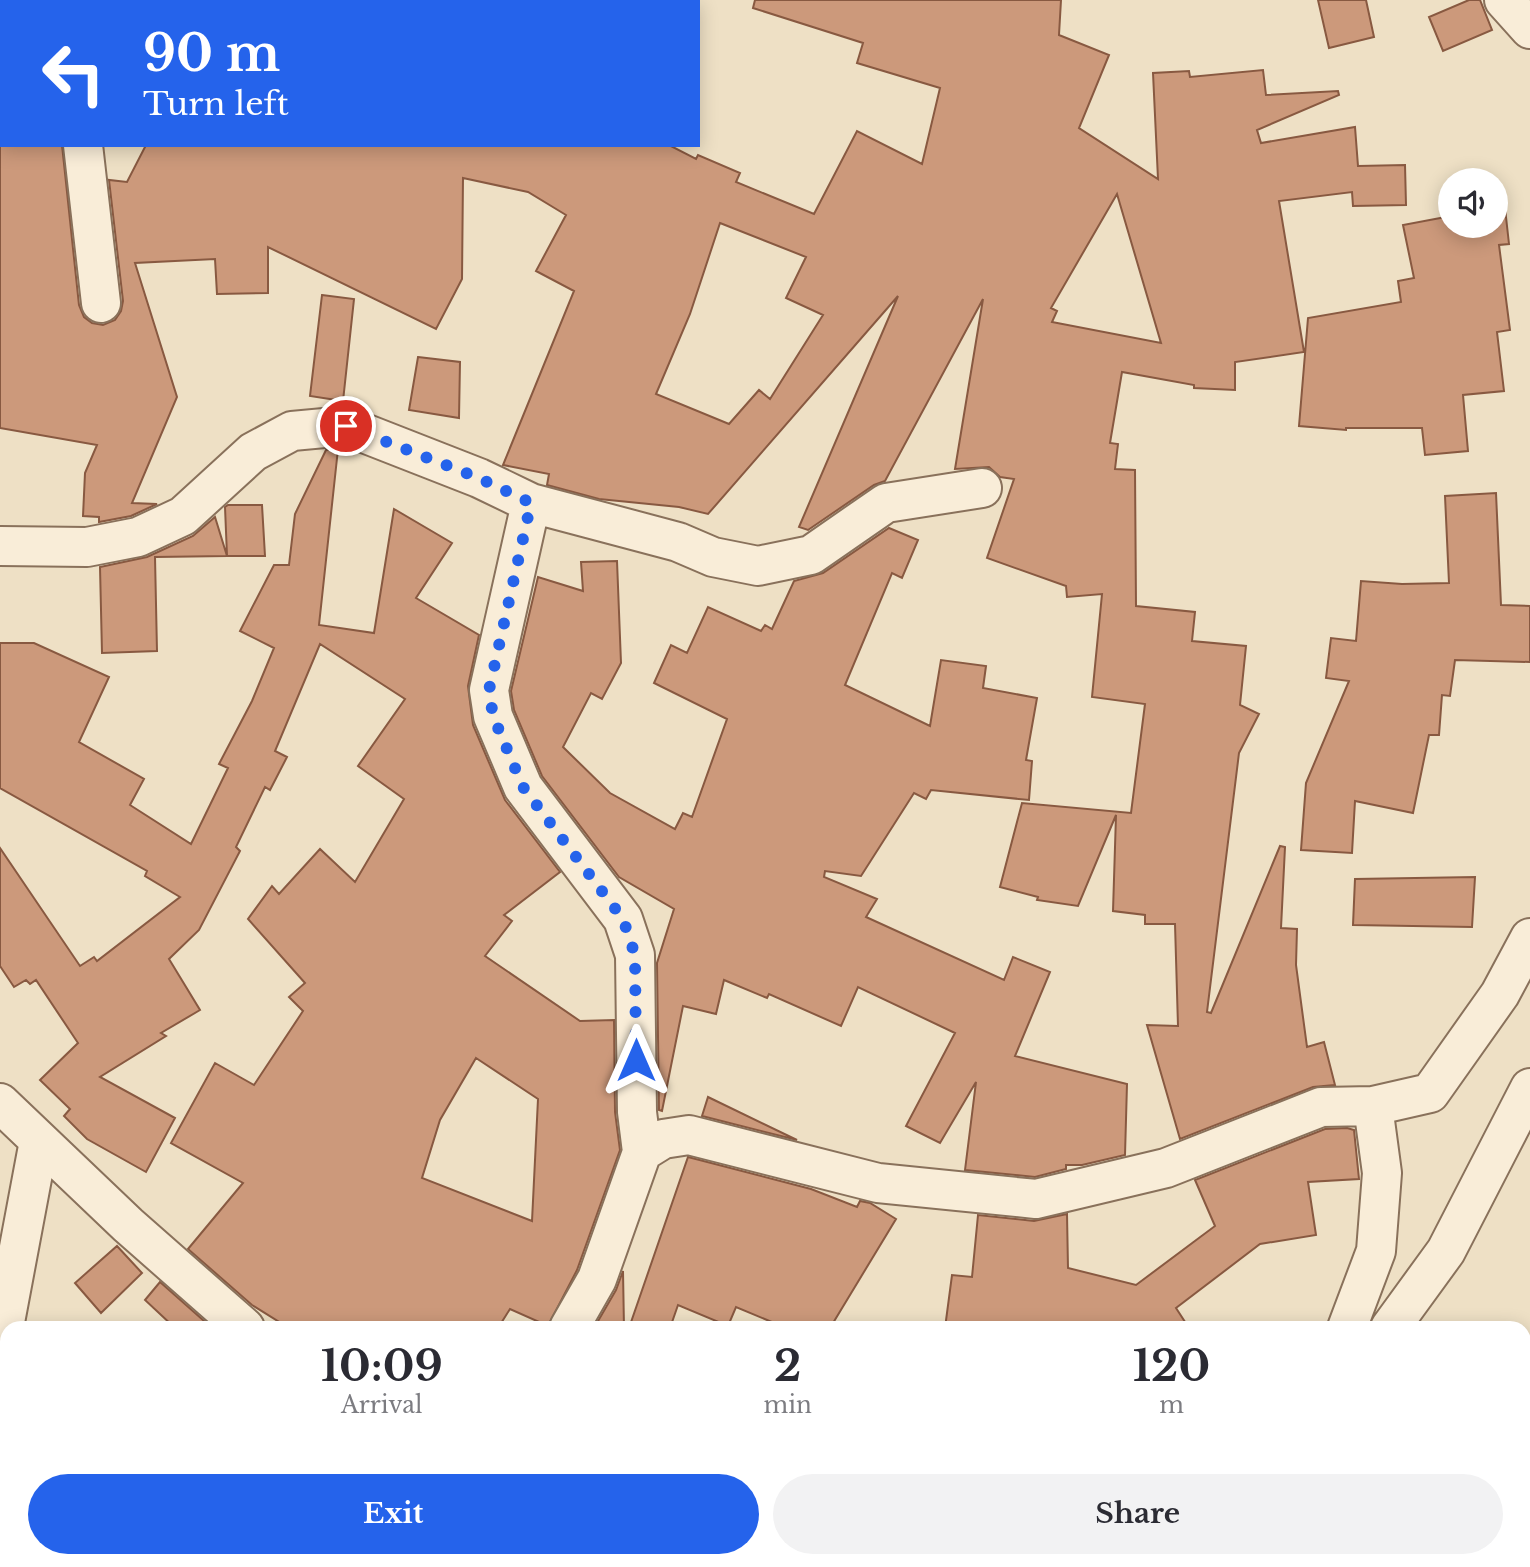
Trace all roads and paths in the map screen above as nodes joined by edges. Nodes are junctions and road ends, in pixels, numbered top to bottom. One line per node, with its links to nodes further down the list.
1 (1504, 0): 2 (street)
2 (1530, 29)
3 (83, 147): 4 (street)
4 (101, 303)
5 (982, 488): 6 (street)
6 (531, 503): 7 (street); 13 (street)
7 (0, 546)
8 (1530, 938): 11 (street)
9 (1530, 1088): 18 (street)
10 (0, 1103): 12 (street)
11 (1373, 1106): 13 (street); 17 (street)
12 (39, 1141): 14 (street); 15 (street)
13 (642, 1152): 16 (street)
14 (5, 1321)
15 (237, 1321)
16 (573, 1321)
17 (1350, 1321)
18 (1395, 1321)

